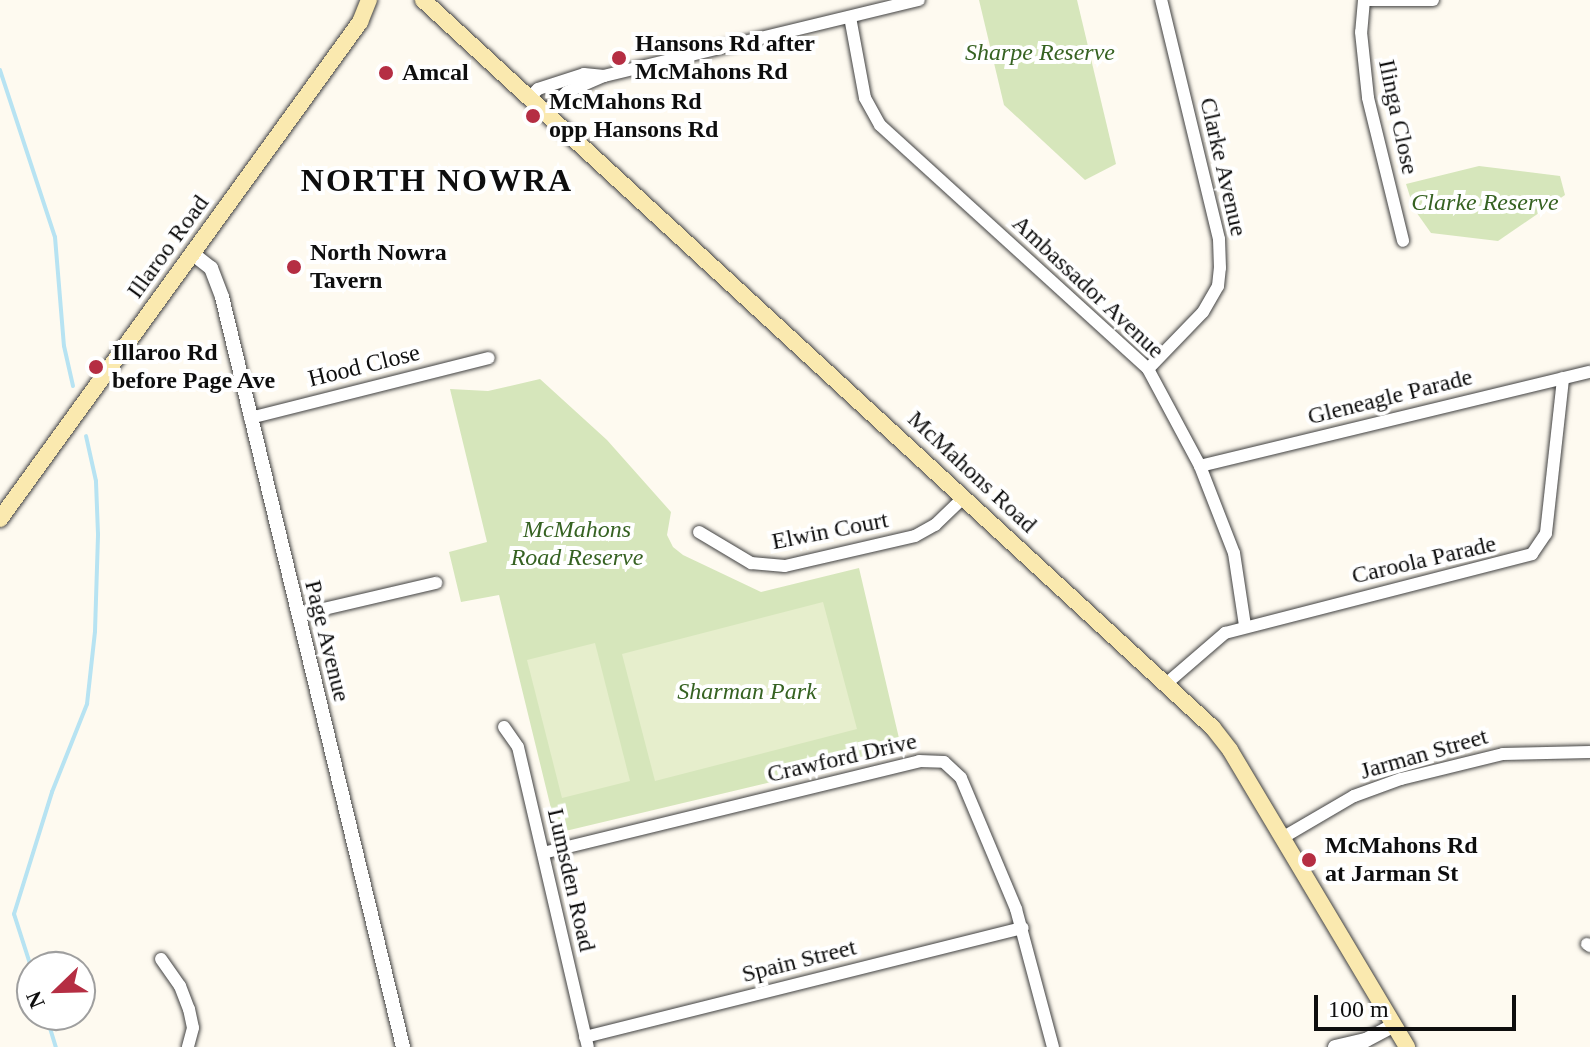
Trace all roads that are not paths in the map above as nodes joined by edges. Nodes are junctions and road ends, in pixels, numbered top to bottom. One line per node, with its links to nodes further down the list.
1 (374, 0): 12 (main road, Illaroo Road)
2 (423, 0): 9 (main road, McMahons Road)
3 (919, 0): 7 (street)
4 (1161, 0): 14 (street, Clarke Avenue)
5 (1364, 0): 6 (street); 11 (street, Ilinga Close)
6 (1433, 0)
7 (850, 17): 8 (street); 14 (street, Ambassador Avenue)
8 (604, 76): 9 (street); 10 (street)
9 (531, 96): 10 (main road, McMahons Road)
10 (546, 111): 19 (main road, McMahons Road)
11 (1403, 241)
12 (193, 254): 17 (street, Page Avenue); 20 (main road, Illaroo Road)
13 (489, 358): 17 (street, Hood Close)
14 (1148, 369): 18 (street, Ambassador Avenue)
15 (1590, 372): 16 (street, Gleneagle Parade)
16 (1563, 378): 18 (street, Gleneagle Parade); 24 (street, Caroola Parade)
17 (250, 418): 23 (street, Page Avenue)
18 (1200, 466): 24 (street, Ambassador Avenue)
19 (964, 497): 21 (street, Elwin Court); 25 (main road, McMahons Road)
20 (0, 519)
21 (699, 532)
22 (436, 583): 23 (street)
23 (298, 615): 35 (street, Page Avenue)
24 (1245, 626): 25 (street, Caroola Parade)
25 (1167, 683): 28 (main road, McMahons Road)
26 (504, 727): 29 (street, Lumsden Road)
27 (1590, 752): 28 (street, Jarman Street)
28 (1282, 838): 32 (main road, McMahons Road)
29 (543, 853): 30 (street, Crawford Drive); 33 (street, Lumsden Road)
30 (1023, 928): 33 (street, Spain Street); 36 (street, Crawford Drive)
31 (161, 959): 34 (street)
32 (1394, 1025): 37 (street); 38 (main road, McMahons Road)
33 (587, 1042)
34 (188, 1047)
35 (403, 1047)
36 (1053, 1047)
37 (1335, 1047)
38 (1407, 1047)

